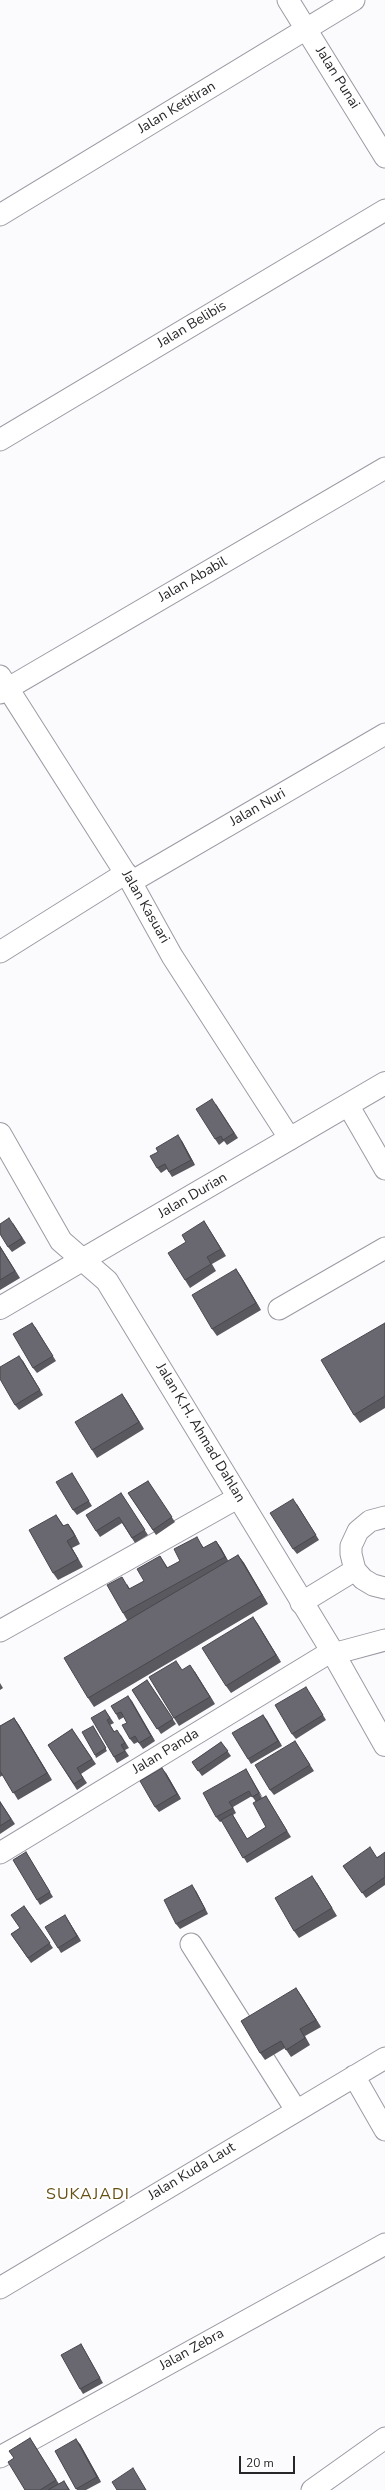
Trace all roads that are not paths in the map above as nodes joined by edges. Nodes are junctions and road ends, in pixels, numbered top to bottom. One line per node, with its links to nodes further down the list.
1 (288, 0): 3 (street, Jalan Punai)
2 (354, 0): 3 (street, Jalan Ketitiran)
3 (307, 29): 4 (street, Jalan Punai); 6 (street, Jalan Ketitiran)
4 (385, 157)
5 (385, 210): 7 (street, Jalan Belibis)
6 (0, 215)
7 (0, 440)
8 (385, 468): 9 (street, Jalan Ababil)
9 (3, 686): 11 (street, Jalan Kasuari)
10 (385, 734): 11 (street, Jalan Nuri)
11 (128, 878): 12 (street, Jalan Nuri); 16 (street, Jalan Kasuari)
12 (0, 952)
13 (385, 1083): 14 (main road, Jalan Durian)
14 (348, 1105): 16 (main road, Jalan Durian); 17 (street)
15 (0, 1134): 19 (main road, Jalan K.H. Ahmad Dahlan)
16 (290, 1138): 19 (main road, Jalan Durian)
17 (385, 1169)
18 (385, 1248): 21 (street)
19 (83, 1259): 20 (main road, Jalan Durian); 22 (main road, Jalan K.H. Ahmad Dahlan)
20 (0, 1308)
21 (279, 1309)
22 (239, 1497): 26 (main road, Jalan K.H. Ahmad Dahlan); 27 (street)
23 (383, 1514): 24 (street)
24 (355, 1570): 25 (street); 26 (street)
25 (385, 1588)
26 (302, 1603): 29 (main road, Jalan K.H. Ahmad Dahlan)
27 (0, 1631)
28 (385, 1640): 29 (street, Jalan Panda)
29 (332, 1653): 30 (main road, Jalan K.H. Ahmad Dahlan); 31 (street, Jalan Panda)
30 (382, 1732)
31 (0, 1853)
32 (191, 1944): 35 (street)
33 (385, 2058): 34 (street, Jalan Kuda Laut)
34 (354, 2076): 35 (street, Jalan Kuda Laut); 36 (street)
35 (296, 2110): 38 (street, Jalan Kuda Laut)
36 (385, 2130)
37 (385, 2244): 40 (street, Jalan Zebra)
38 (0, 2288)
39 (385, 2438): 41 (street)
40 (0, 2457)
41 (312, 2490)

